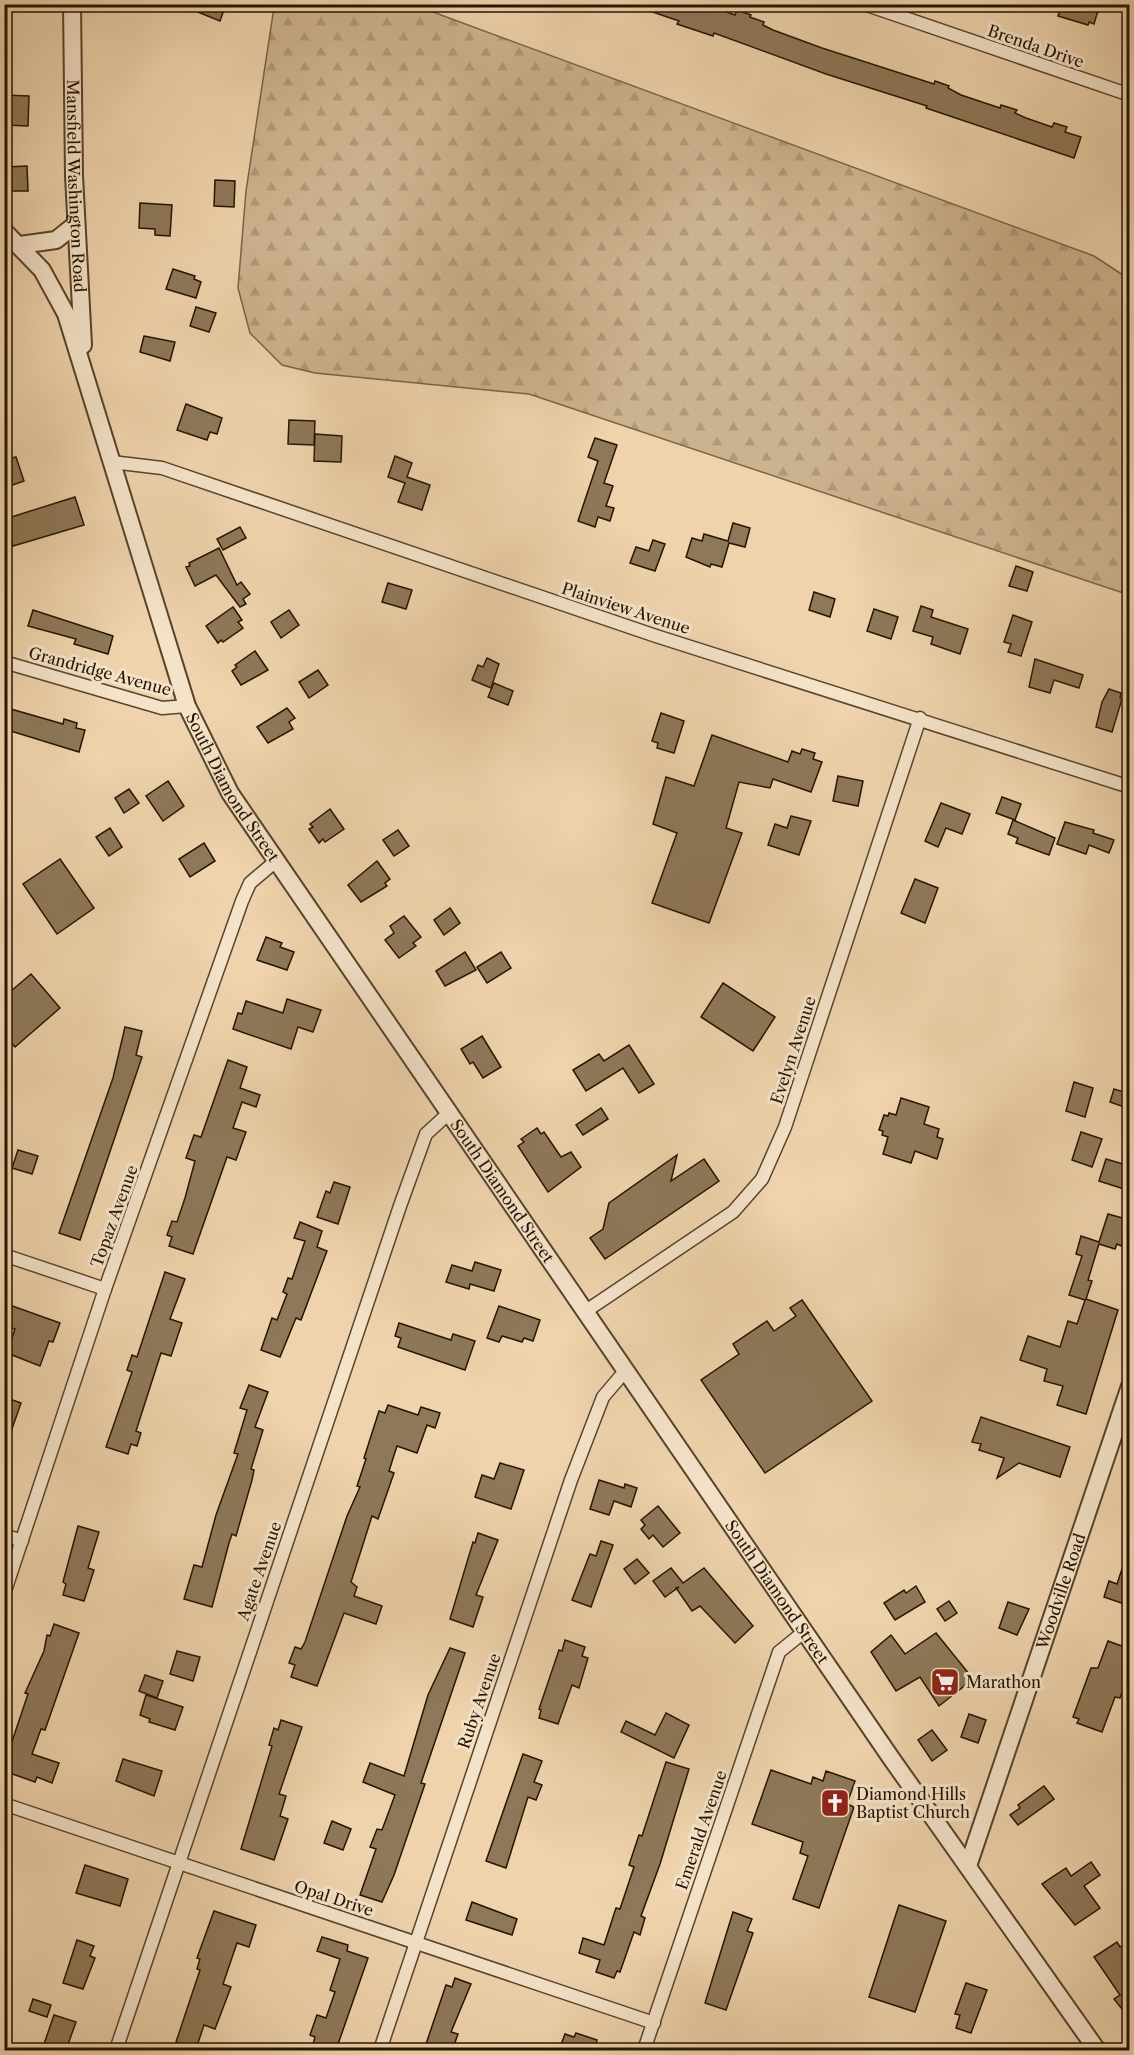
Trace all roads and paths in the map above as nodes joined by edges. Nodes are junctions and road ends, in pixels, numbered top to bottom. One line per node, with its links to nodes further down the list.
1 (72, 4): 4 (street, Mansfield Washington Road)
2 (864, 4): 3 (street, Brenda Drive)
3 (1130, 95)
4 (76, 224): 6 (street); 7 (street, Mansfield Washington Road)
5 (4, 231): 6 (street, South Diamond Street)
6 (20, 245): 7 (street, South Diamond Street)
7 (84, 367): 8 (street, South Diamond Street)
8 (112, 462): 10 (street, South Diamond Street); 11 (street, Plainview Avenue)
9 (4, 662): 10 (street, Grandridge Avenue)
10 (188, 706): 13 (street, South Diamond Street)
11 (920, 718): 12 (street, Plainview Avenue); 17 (street, Evelyn Avenue)
12 (1130, 787)
13 (276, 861): 14 (street, South Diamond Street); 16 (street, Topaz Avenue)
14 (450, 1112): 17 (street, South Diamond Street); 25 (street, Agate Avenue)
15 (4, 1255): 16 (street)
16 (105, 1289): 21 (street, Topaz Avenue)
17 (586, 1311): 18 (street, South Diamond Street)
18 (626, 1370): 23 (street, South Diamond Street); 27 (street, Ruby Avenue)
19 (1130, 1386): 26 (street, Woodville Road)
20 (4, 1535): 21 (street)
21 (22, 1541): 22 (street, Topaz Avenue)
22 (4, 1594)
23 (805, 1631): 26 (street, South Diamond Street); 28 (street, Emerald Avenue)
24 (4, 1804): 25 (street, Opal Drive)
25 (179, 1864): 27 (street, Opal Drive); 29 (street, Agate Avenue)
26 (968, 1866): 32 (street, South Diamond Street)
27 (415, 1943): 28 (street, Opal Drive); 30 (street, Ruby Avenue)
28 (654, 2023): 31 (street, Emerald Avenue)
29 (116, 2050)
30 (380, 2050)
31 (644, 2050)
32 (1097, 2050)

